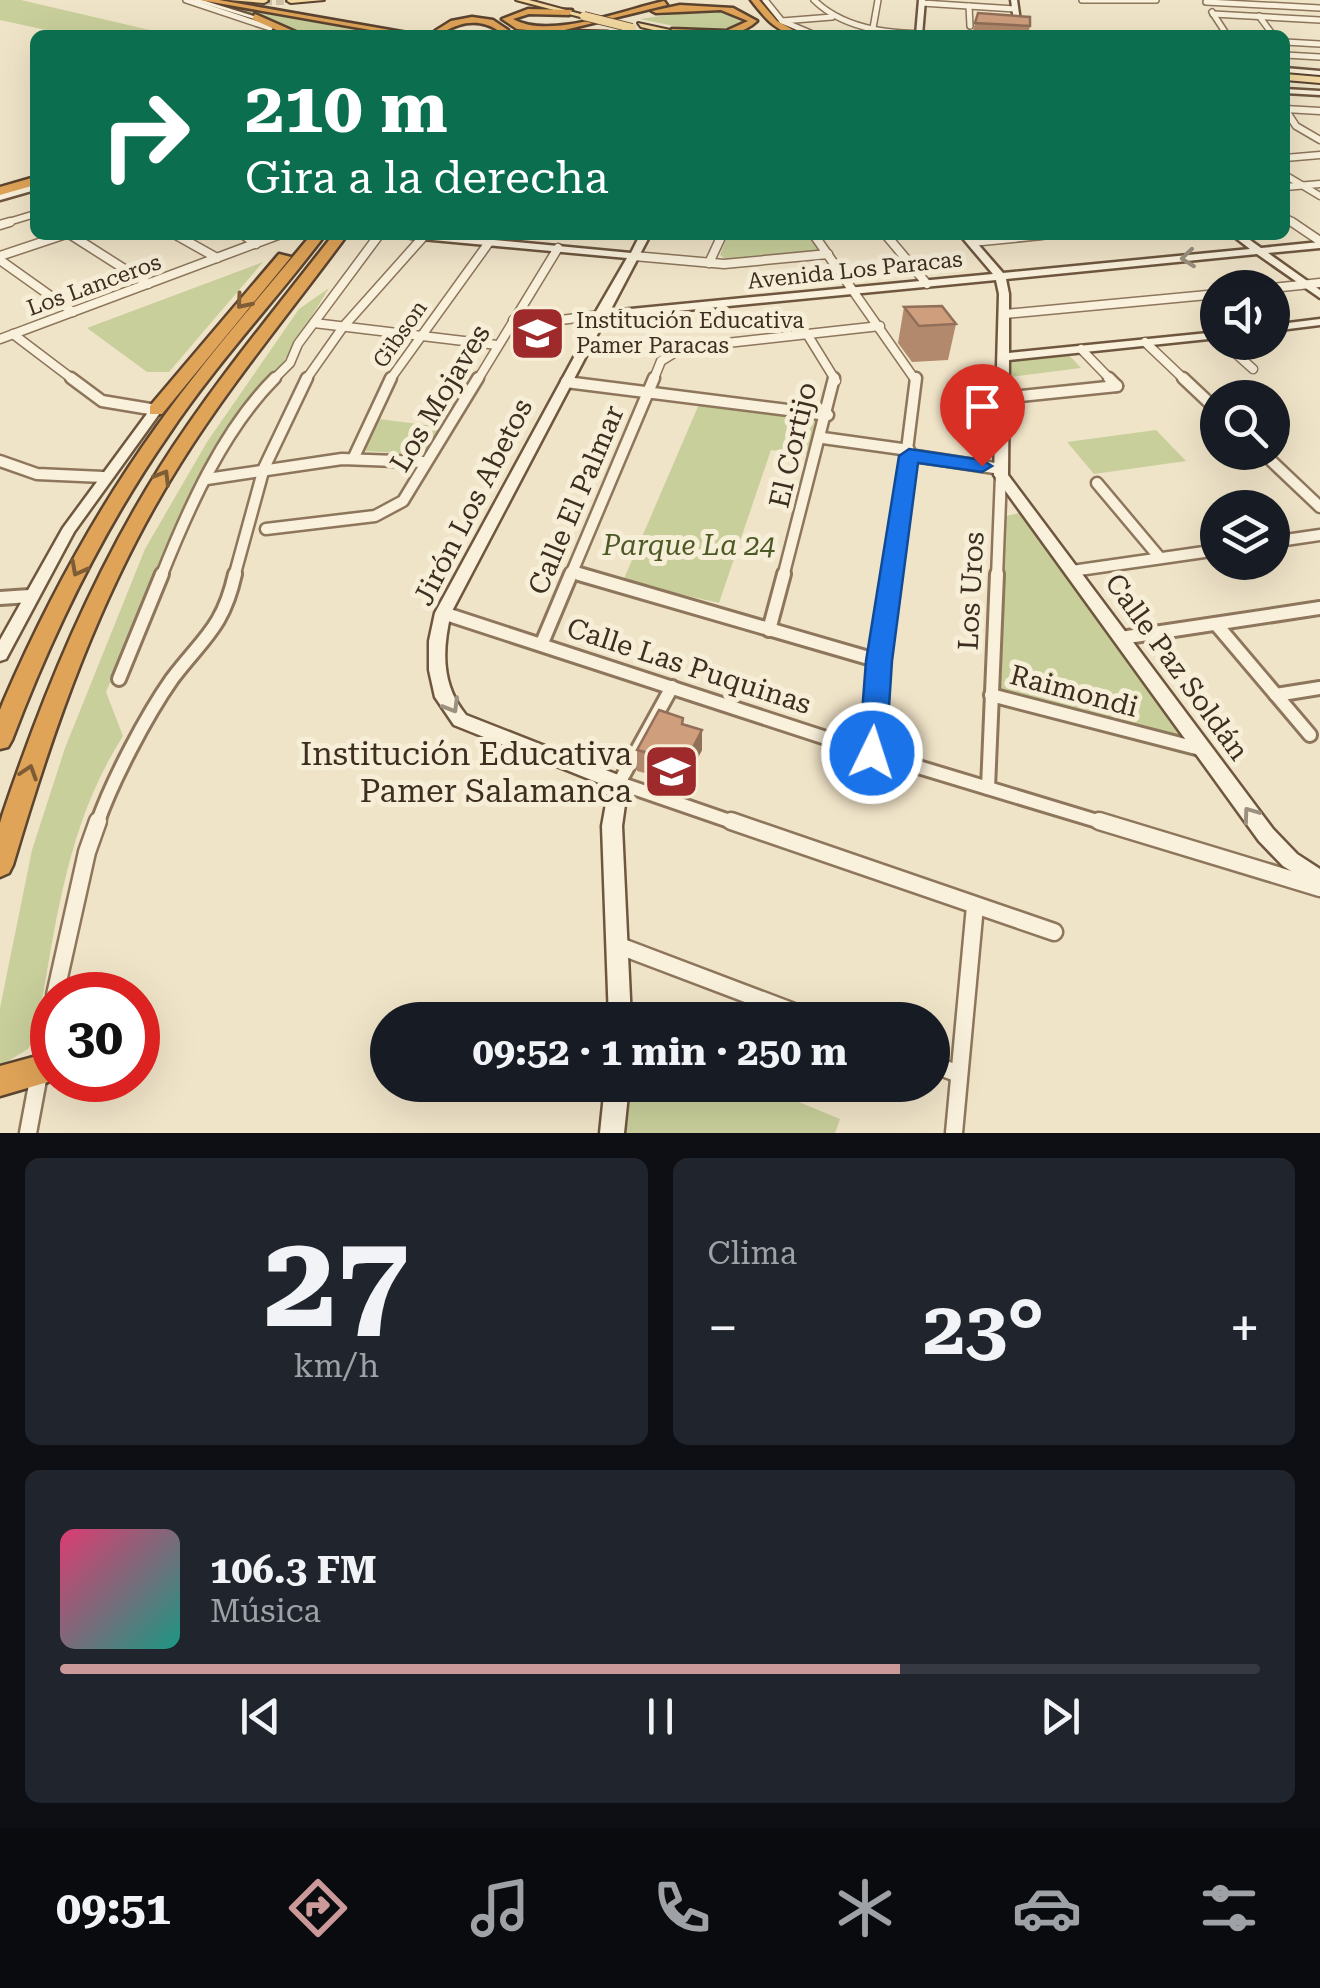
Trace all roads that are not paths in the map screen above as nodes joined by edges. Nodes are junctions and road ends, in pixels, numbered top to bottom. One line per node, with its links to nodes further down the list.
1 (186, 0): 38 (street)
2 (195, 0): 33 (street)
3 (233, 0): 17 (main road)
4 (320, 0): 18 (main road)
5 (520, 0): 27 (main road)
6 (540, 0): 28 (main road)
7 (560, 0): 28 (highway)
8 (649, 0): 29 (highway)
9 (676, 0): 29 (highway)
10 (694, 0): 26 (highway)
11 (754, 0): 49 (highway)
12 (765, 0): 35 (street)
13 (814, 0): 31 (street)
14 (878, 0): 39 (street)
15 (1082, 0): 19 (street)
16 (207, 1): 33 (highway); 41 (highway)
17 (267, 1): 42 (highway)
18 (291, 1)
19 (1153, 1)
20 (1205, 1): 22 (street); 30 (street)
21 (922, 2): 24 (street); 52 (street)
22 (1255, 2): 25 (street)
23 (1015, 4): 24 (street); 53 (street)
24 (969, 6): 37 (street)
25 (1320, 8)
26 (656, 11): 46 (highway); 48 (highway)
27 (569, 12): 28 (main road); 36 (highway)
28 (588, 13): 47 (main road, bridge)
29 (622, 14): 36 (highway)
30 (1214, 14): 32 (street); 54 (street)
31 (832, 16): 35 (street); 39 (street)
32 (1259, 16): 34 (street); 55 (street)
33 (260, 19): 40 (highway)
34 (1320, 20)
35 (782, 21): 50 (street)
36 (572, 26): 45 (highway)
37 (970, 26)
38 (270, 28)
39 (873, 28): 51 (street)
40 (283, 30)
41 (392, 30)
42 (408, 30)
43 (439, 30): 44 (highway)
44 (502, 30)
45 (555, 30)
46 (578, 30)
47 (652, 30)
48 (737, 30)
49 (788, 30)
50 (803, 30)
51 (892, 30)
52 (920, 30)
53 (1018, 30)
54 (1224, 30)
55 (1270, 30)
56 (1290, 42): 57 (street)
57 (1320, 44)
58 (1290, 54): 59 (street)
59 (1320, 57)
60 (1290, 80): 62 (main road)
61 (1290, 80): 62 (main road)
62 (1320, 83): 64 (main road)
63 (1290, 84): 64 (street)
64 (1300, 92)
65 (1290, 109): 66 (street)
66 (1320, 111)
67 (1290, 115): 69 (street)
68 (1320, 130): 69 (street)
69 (1304, 131): 70 (street)
70 (1320, 140)
71 (1320, 156): 72 (street)
72 (1290, 157)
73 (30, 172): 75 (highway)
74 (1290, 178): 78 (street)
75 (0, 181)
76 (1320, 184): 78 (street)
77 (30, 185): 80 (highway)
78 (1302, 186): 79 (street); 81 (street)
79 (1290, 187)
80 (0, 194)
81 (1320, 196)
82 (30, 216): 84 (street)
83 (1290, 221): 103 (street)
84 (0, 226)
85 (49, 240): 109 (street)
86 (79, 240): 114 (street)
87 (185, 240): 110 (street)
88 (251, 240): 104 (street)
89 (266, 240): 104 (street, Los Lanceros)
90 (308, 240): 145 (highway, one-way to 145)
91 (312, 240): 184 (highway, one-way to 184)
92 (336, 240): 189 (highway, one-way to 92)
93 (375, 240): 126 (street)
94 (420, 240): 129 (street)
95 (477, 240): 102 (street)
96 (642, 240): 108 (street, Jirón Los Abetos)
97 (720, 240): 111 (street)
98 (818, 240): 107 (street)
99 (890, 240): 115 (street)
100 (970, 240): 112 (street)
101 (1244, 240): 106 (street)
102 (490, 241): 105 (street); 132 (street, Gibson)
103 (1320, 243): 106 (street, Avenida Los Paracas)
104 (256, 244): 110 (street, Los Lanceros)
105 (558, 248): 108 (street); 124 (street, Los Mojaves)
106 (1258, 251): 112 (street, Avenida Los Paracas, one-way to 112); 116 (street)
107 (828, 254): 111 (street); 118 (street)
108 (634, 256): 111 (street); 123 (street, Jirón Los Abetos)
109 (0, 258): 121 (street)
110 (217, 258): 114 (street, Los Lanceros)
111 (709, 264)
112 (1000, 276): 115 (street, Avenida Los Paracas); 122 (street, Los Uros)
113 (1320, 283): 116 (street)
114 (148, 284): 121 (street, Los Lanceros)
115 (926, 284): 118 (street, Avenida Los Paracas)
116 (1305, 285): 117 (street); 119 (street)
117 (1290, 286)
118 (855, 290): 123 (street, Avenida Los Paracas); 127 (street)
119 (1320, 295)
120 (1200, 296): 122 (street)
121 (73, 312): 130 (street, Los Lanceros)
122 (1005, 314): 138 (street, Los Uros)
123 (600, 316): 124 (street, Avenida Los Paracas); 141 (street, Jirón Los Abetos)
124 (513, 320): 136 (street, Los Mojaves)
125 (1320, 322): 128 (street)
126 (314, 323): 129 (street); 156 (street)
127 (880, 326): 131 (street, Calle El Palmar); 148 (street)
128 (1290, 326)
129 (344, 327): 132 (street); 152 (street)
130 (13, 334): 133 (street, Los Lanceros); 145 (street)
131 (807, 334): 142 (street, Calle El Palmar); 146 (street, El Cortijo)
132 (419, 336): 136 (street); 149 (street, Gibson)
133 (0, 339)
134 (1200, 339): 135 (street)
135 (1145, 342): 137 (street); 143 (street)
136 (497, 344): 151 (street, Los Mojaves)
137 (1081, 349): 138 (street); 144 (street)
138 (1004, 357): 144 (street, Los Uros)
139 (1243, 360): 140 (street)
140 (1253, 369)
141 (566, 382): 142 (street); 171 (street, Jirón Los Abetos)
142 (648, 392): 146 (street); 167 (street, Calle El Palmar)
143 (1200, 394)
144 (1002, 398): 154 (street, Los Uros)
145 (156, 410): 155 (street)
146 (828, 414): 147 (street, El Cortijo)
147 (822, 438): 148 (street); 173 (street, El Cortijo)
148 (909, 453): 154 (street); 177 (street)
149 (354, 457): 151 (street); 152 (street)
150 (0, 461): 155 (street)
151 (423, 462): 161 (street, Los Mojaves)
152 (264, 468): 156 (street); 194 (street)
153 (1281, 470): 158 (street)
154 (1001, 472): 159 (street, Los Uros); 160 (street, Calle Paz Soldán)
155 (103, 477): 168 (street)
156 (208, 479): 178 (street)
157 (1097, 483): 165 (street)
158 (1320, 507)
159 (1000, 512): 160 (street); 182 (street, Los Uros)
160 (1030, 514): 166 (street, Calle Paz Soldán)
161 (266, 529)
162 (1320, 536): 163 (street)
163 (1290, 540)
164 (1200, 552): 165 (street)
165 (1160, 558): 166 (street)
166 (1072, 571): 174 (street, Calle Paz Soldán)
167 (571, 572): 173 (street); 175 (street, Calle El Palmar)
168 (30, 596): 169 (street); 176 (street)
169 (0, 598)
170 (1320, 608): 172 (street)
171 (444, 613): 175 (street, Calle Las Puquinas); 187 (street, Jirón Los Abetos, one-way to 187)
172 (1216, 624): 174 (street); 181 (street)
173 (769, 630): 177 (street)
174 (1121, 638): 185 (street, Calle Paz Soldán)
175 (542, 644): 179 (street, Calle Las Puquinas)
176 (0, 654)
177 (879, 661): 186 (street)
178 (119, 679)
179 (672, 686): 186 (street, Calle Las Puquinas); 187 (street)
180 (1320, 688): 181 (street)
181 (1276, 695): 183 (street)
182 (991, 696): 185 (street, Raimondi); 188 (street, Los Uros)
183 (1310, 735)
184 (0, 740)
185 (1204, 750): 190 (street, Calle Paz Soldán, one-way to 185)
186 (872, 753): 188 (street, Calle Las Puquinas)
187 (619, 782): 191 (street, Jirón Los Abetos); 193 (street)
188 (988, 788): 190 (street, Calle Las Puquinas)
189 (0, 865)
190 (1320, 884)
191 (976, 906): 192 (street, Jirón Los Abetos); 199 (street)
192 (1054, 932)
193 (618, 945): 195 (street); 196 (street)
194 (60, 972)
195 (620, 1002)
196 (768, 1002)
197 (950, 1071): 199 (street)
198 (30, 1074): 200 (highway)
199 (959, 1074): 205 (street)
200 (0, 1081)
201 (33, 1102): 203 (street)
202 (615, 1102): 204 (street)
203 (28, 1133)
204 (612, 1133)
205 (954, 1133)

